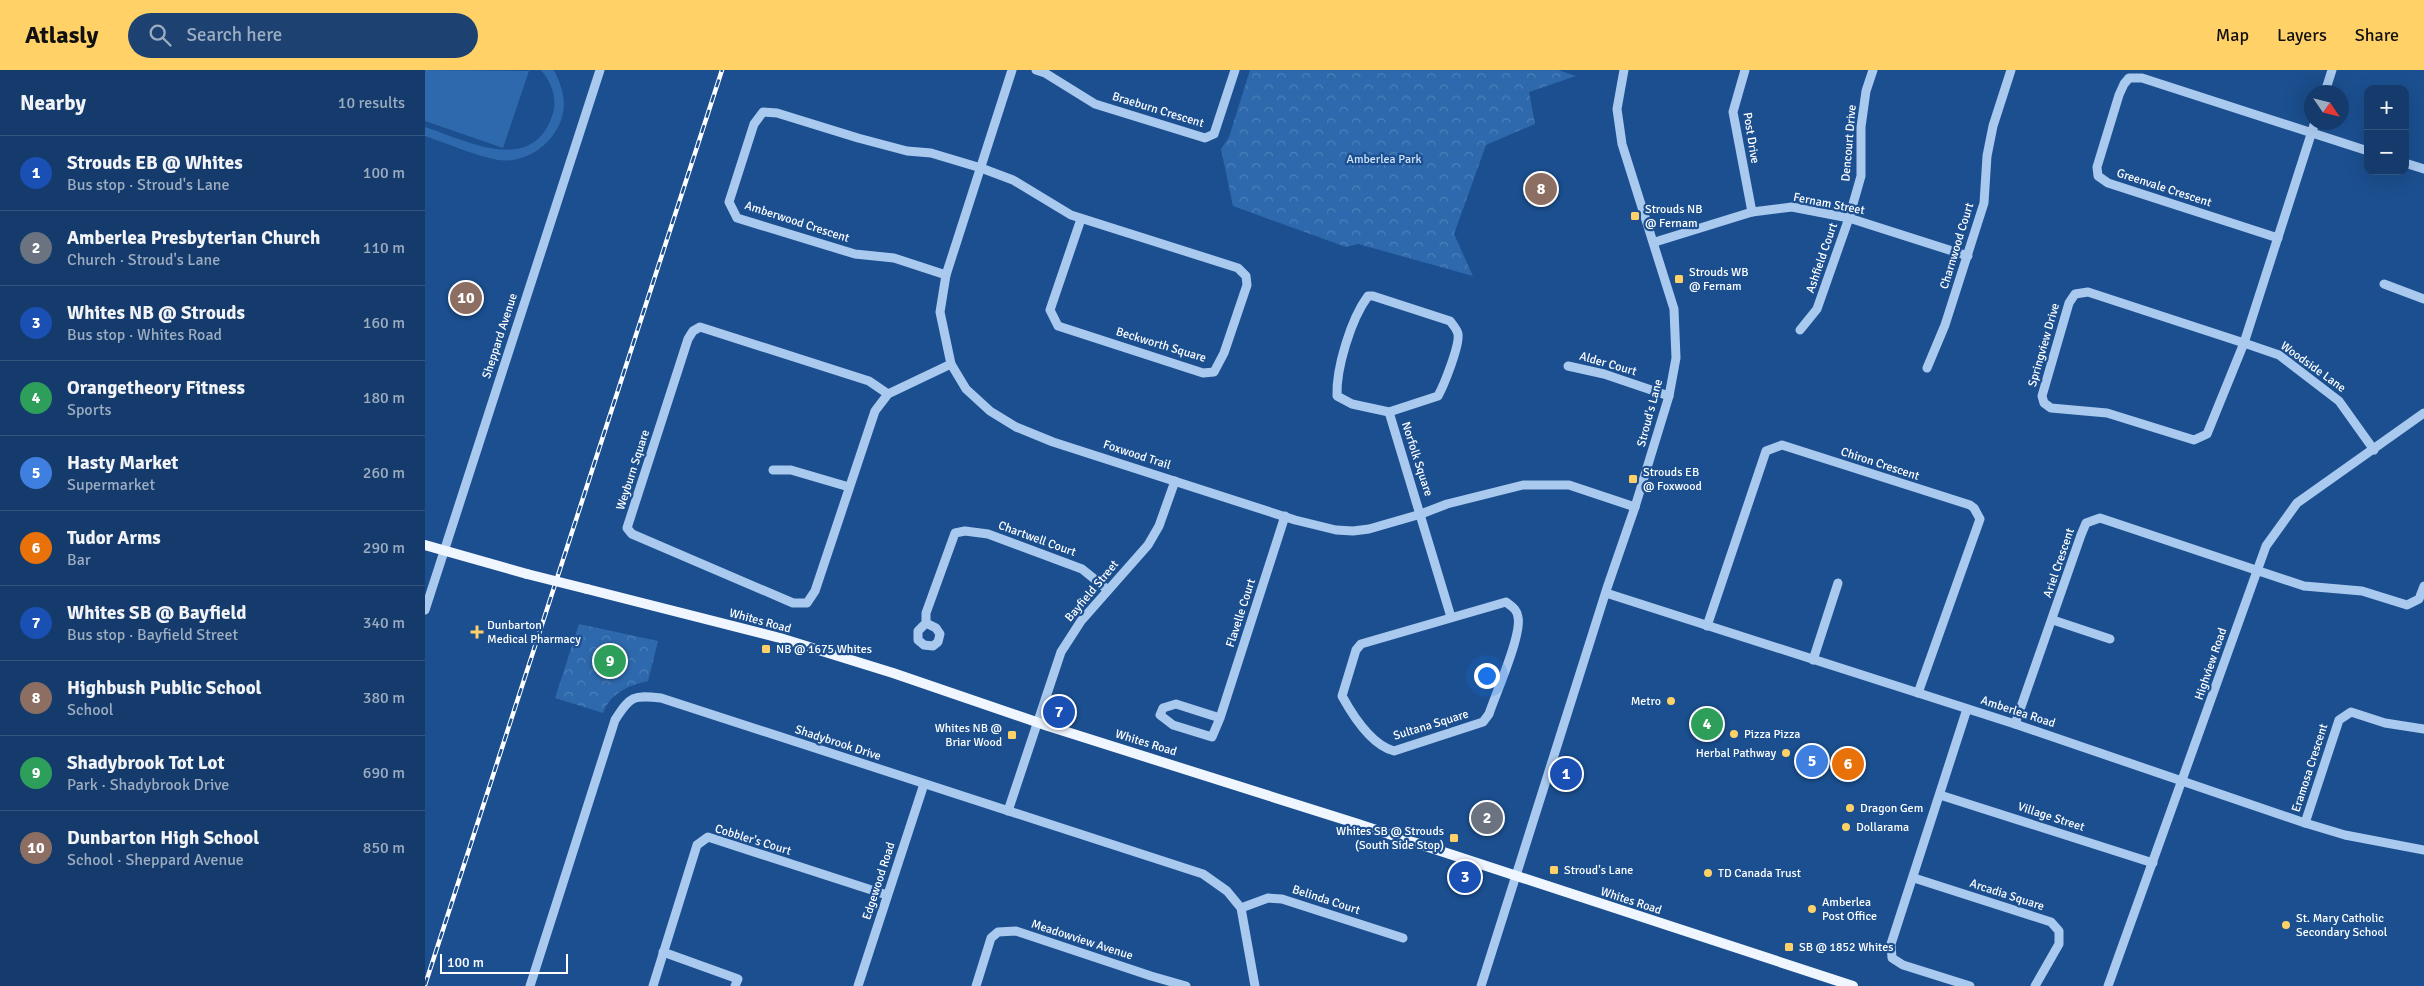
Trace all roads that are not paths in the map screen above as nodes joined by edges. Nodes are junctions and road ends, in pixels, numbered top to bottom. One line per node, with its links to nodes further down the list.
1 (600, 70): 43 (street, Sheppard Avenue)
2 (1012, 70): 15 (street, Foxwood Trail)
3 (1036, 70): 4 (street, Braeburn Crescent)
4 (1235, 70)
5 (1624, 70): 21 (street, Stroud's Lane)
6 (1745, 70): 17 (street, Post Drive)
7 (1873, 70): 18 (street, Dencourt Drive)
8 (2011, 70): 22 (street, Charnwood Court)
9 (2332, 70): 10 (street)
10 (2327, 85)
11 (2313, 130): 12 (street, Springview Drive)
12 (2312, 133): 13 (street); 20 (street, Springview Drive); 20 (street, Greenvale Crescent)
13 (2364, 150)
14 (2409, 164): 16 (street)
15 (981, 168): 19 (street, Beckworth Square); 23 (street, Foxwood Trail); 23 (street, Amberwood Crescent)
16 (2424, 169)
17 (1753, 212): 18 (street, Fernam Street); 21 (street, Fernam Street)
18 (1849, 218): 22 (street, Fernam Street); 26 (street, Ashfield Court)
19 (1081, 219): 19 (street, Beckworth Square)
20 (2278, 238): 27 (street, Springview Drive)
21 (1655, 242): 32 (street, Stroud's Lane)
22 (1968, 256): 30 (street, Charnwood Court)
23 (946, 275): 28 (street, Foxwood Trail)
24 (2384, 284): 25 (street)
25 (2424, 299)
26 (1800, 330)
27 (2244, 343): 27 (street, Springview Drive); 35 (street, Woodside Lane)
28 (951, 364): 31 (street, Weyburn Square); 37 (street, Foxwood Trail)
29 (1568, 366): 32 (street, Alder Court)
30 (1927, 368)
31 (888, 394): 38 (street, Weyburn Square); 38 (street, Weyburn Square)
32 (1669, 396): 39 (street, Stroud's Lane)
33 (1389, 412): 33 (street, Norfolk Square); 40 (street, Norfolk Square)
34 (2424, 413): 35 (street, Highview Road)
35 (2374, 450): 44 (street, Highview Road)
36 (773, 470): 38 (street)
37 (1175, 481): 41 (street, Foxwood Trail); 47 (street, Bayfield Street)
38 (849, 487)
39 (1635, 507): 40 (street, Foxwood Trail); 48 (street, Stroud's Lane)
40 (1421, 514): 41 (street, Foxwood Trail); 50 (street)
41 (1285, 516): 58 (street, Flavelle Court)
42 (425, 545): 43 (main road, Whites Road)
43 (445, 551): 49 (street, Sheppard Avenue); 59 (main road, Whites Road, bridge)
44 (2257, 570): 46 (street); 51 (street, Ariel Crescent); 62 (street, Highview Road)
45 (1838, 583): 55 (street)
46 (2424, 586)
47 (1107, 590): 52 (street, Chartwell Court); 59 (street, Bayfield Street)
48 (1606, 593): 53 (street, Amberlea Road); 69 (street, Stroud's Lane)
49 (425, 610)
50 (1451, 618): 50 (street, Sultana Square)
51 (2053, 620): 54 (street); 60 (street, Ariel Crescent)
52 (926, 623)
53 (1707, 626): 55 (street, Amberlea Road); 56 (street, Chiron Crescent)
54 (2110, 638)
55 (1813, 660): 56 (street, Amberlea Road)
56 (1918, 693): 57 (street, Amberlea Road)
57 (1967, 709): 60 (street, Amberlea Road); 64 (street)
58 (1220, 718): 58 (street, Flavelle Court)
59 (1038, 722): 65 (street, Bayfield Street); 69 (main road, Whites Road)
60 (2015, 724): 62 (street, Amberlea Road)
61 (2424, 729): 66 (street, Eramosa Crescent)
62 (2184, 780): 66 (street, Amberlea Road); 68 (street, Highview Road)
63 (924, 784): 65 (street, Shadybrook Drive); 71 (street, Edgewood Road); 75 (street, Shadybrook Drive)
64 (1940, 795): 68 (street, Village Street); 70 (street)
65 (1008, 811): 72 (street, Shadybrook Drive)
66 (2305, 822): 67 (street, Amberlea Road)
67 (2424, 850)
68 (2153, 864): 86 (street, Highview Road)
69 (1516, 877): 82 (street, Stroud's Lane); 83 (main road, Whites Road)
70 (1914, 878): 84 (street); 85 (street, Arcadia Square)
71 (887, 895): 74 (street, Cobbler's Court); 78 (street, Edgewood Road)
72 (1241, 908): 73 (street, Belinda Court); 81 (street)
73 (1403, 938)
74 (663, 952): 76 (street, Cobbler's Court); 77 (street)
75 (529, 986)
76 (653, 986)
77 (735, 986)
78 (859, 986)
79 (975, 986): 80 (street, Meadowview Avenue)
80 (1186, 986)
81 (1255, 986)
82 (1481, 986)
83 (1853, 986)
84 (1970, 986)
85 (2035, 986)
86 (2108, 986)

